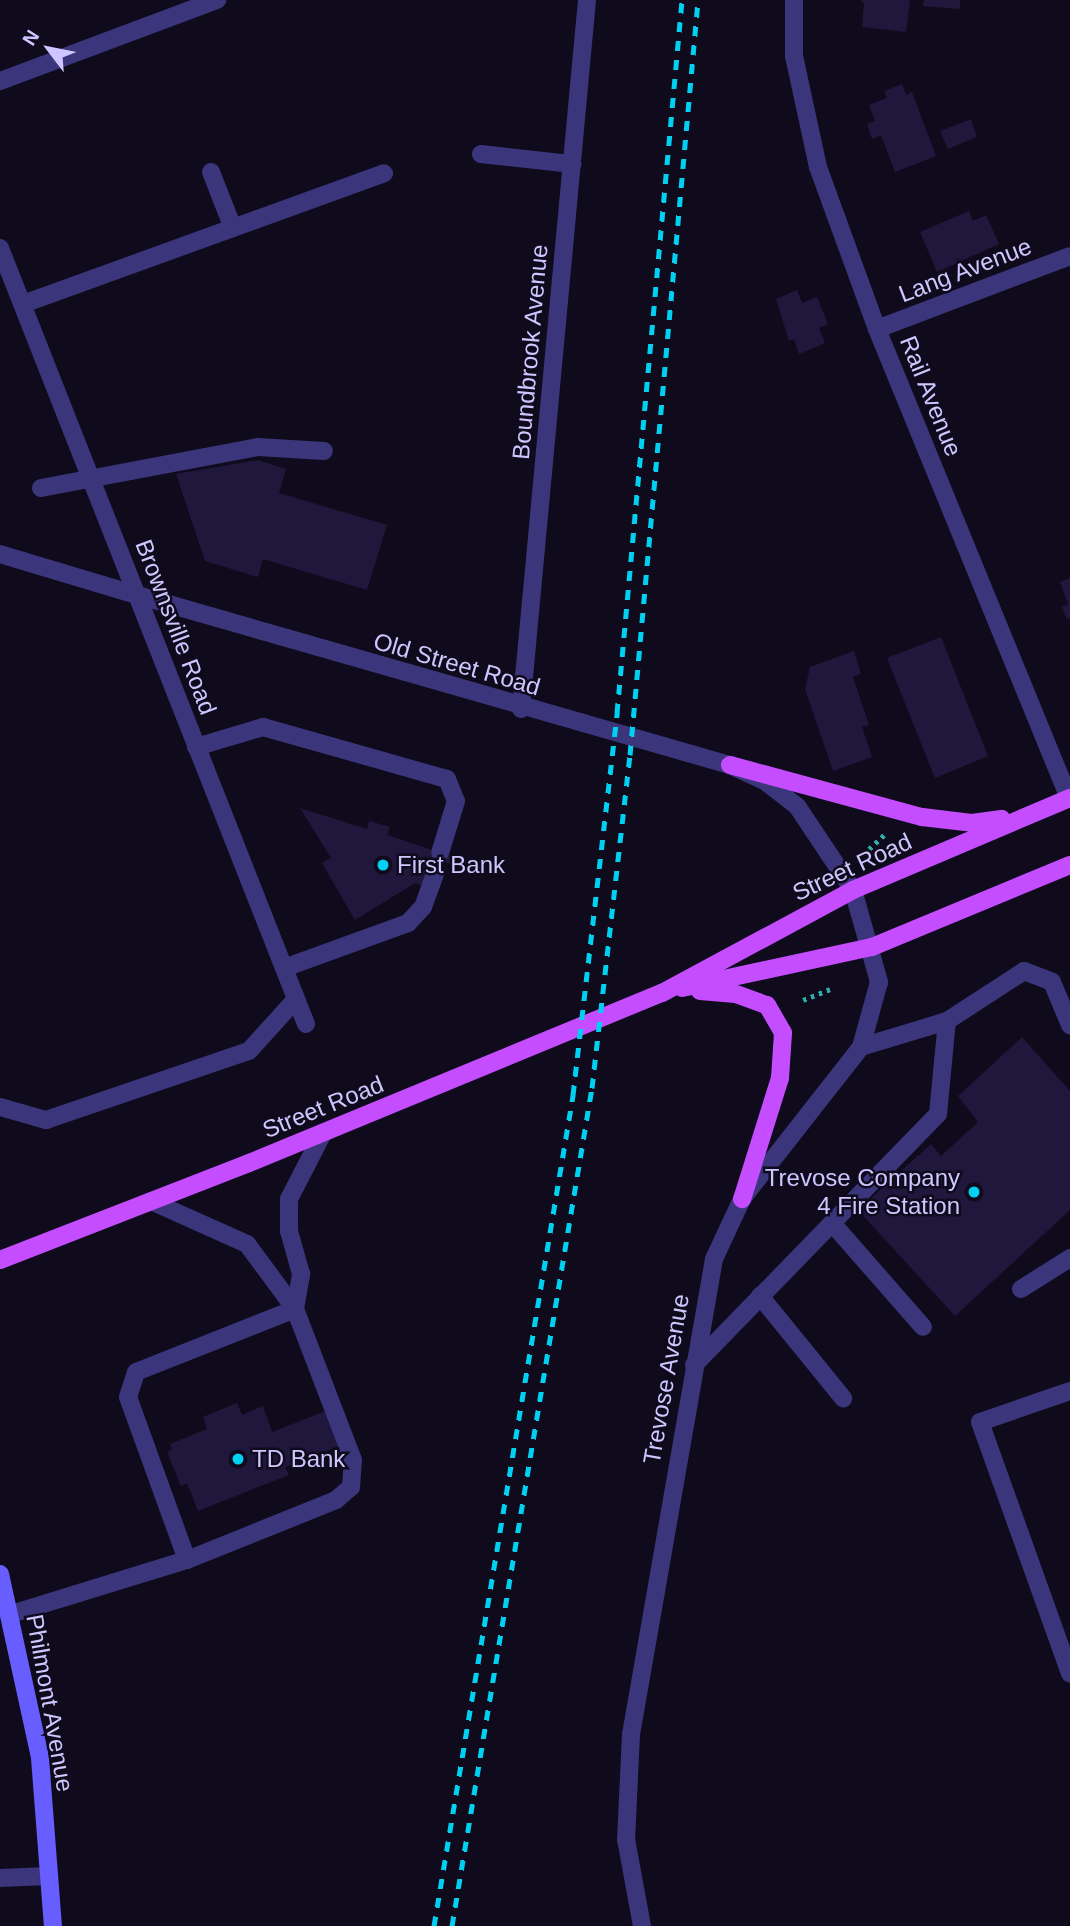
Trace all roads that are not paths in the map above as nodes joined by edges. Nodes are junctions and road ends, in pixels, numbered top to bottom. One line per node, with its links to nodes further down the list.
1 (217, 0): 4 (street)
2 (587, 0): 6 (street, Boundbrook Avenue)
3 (794, 0): 13 (street, Rail Avenue)
4 (0, 81)
5 (481, 154): 6 (street)
6 (572, 164): 19 (street, Boundbrook Avenue)
7 (211, 172): 9 (street)
8 (384, 173): 9 (street)
9 (233, 229): 12 (street)
10 (0, 248): 12 (street, Brownsville Road)
11 (1070, 256): 13 (street, Lang Avenue)
12 (23, 304): 15 (street, Brownsville Road)
13 (877, 329): 22 (street, Rail Avenue)
14 (324, 450): 15 (street)
15 (91, 478): 16 (street); 18 (street, Brownsville Road)
16 (41, 488)
17 (0, 554): 18 (street, Old Street Road)
18 (137, 595): 19 (street, Old Street Road); 20 (street, Brownsville Road)
19 (521, 709): 21 (street, Old Street Road)
20 (196, 747): 24 (street); 29 (street, Brownsville Road)
21 (730, 765): 23 (main road); 27 (street, Old Street Road)
22 (1069, 798): 23 (main road, Street Road)
23 (1030, 814): 27 (main road, Street Road)
24 (440, 853)
25 (1070, 865): 28 (main road, Street Road)
26 (435, 874): 29 (street)
27 (853, 890): 28 (street, Trevose Avenue); 30 (main road, Street Road)
28 (872, 947): 30 (main road, Street Road); 35 (street, Trevose Avenue)
29 (284, 968): 31 (street, Brownsville Road)
30 (662, 993): 37 (main road, Street Road); 38 (main road)
31 (296, 999): 33 (street, Brownsville Road); 36 (street)
32 (947, 1021): 34 (street); 35 (street); 40 (street)
33 (306, 1024)
34 (1070, 1026)
35 (861, 1047): 38 (street, Trevose Avenue)
36 (0, 1107)
37 (323, 1133): 39 (main road, Street Road); 45 (street)
38 (742, 1199): 47 (street, Trevose Avenue)
39 (151, 1201): 42 (main road, Street Road); 45 (street)
40 (832, 1223): 44 (street); 46 (street)
41 (1070, 1258): 43 (street)
42 (0, 1260)
43 (1021, 1289)
44 (761, 1296): 47 (street); 49 (street)
45 (295, 1309): 50 (street); 50 (street)
46 (923, 1327)
47 (694, 1365): 57 (street, Trevose Avenue)
48 (1069, 1395): 53 (street)
49 (843, 1398)
50 (187, 1560): 52 (street)
51 (0, 1574): 52 (main road, Philmont Avenue)
52 (11, 1614): 54 (main road, Philmont Avenue)
53 (1070, 1672)
54 (48, 1876): 55 (street); 56 (main road, Philmont Avenue)
55 (0, 1878)
56 (53, 1926)
57 (642, 1926)

